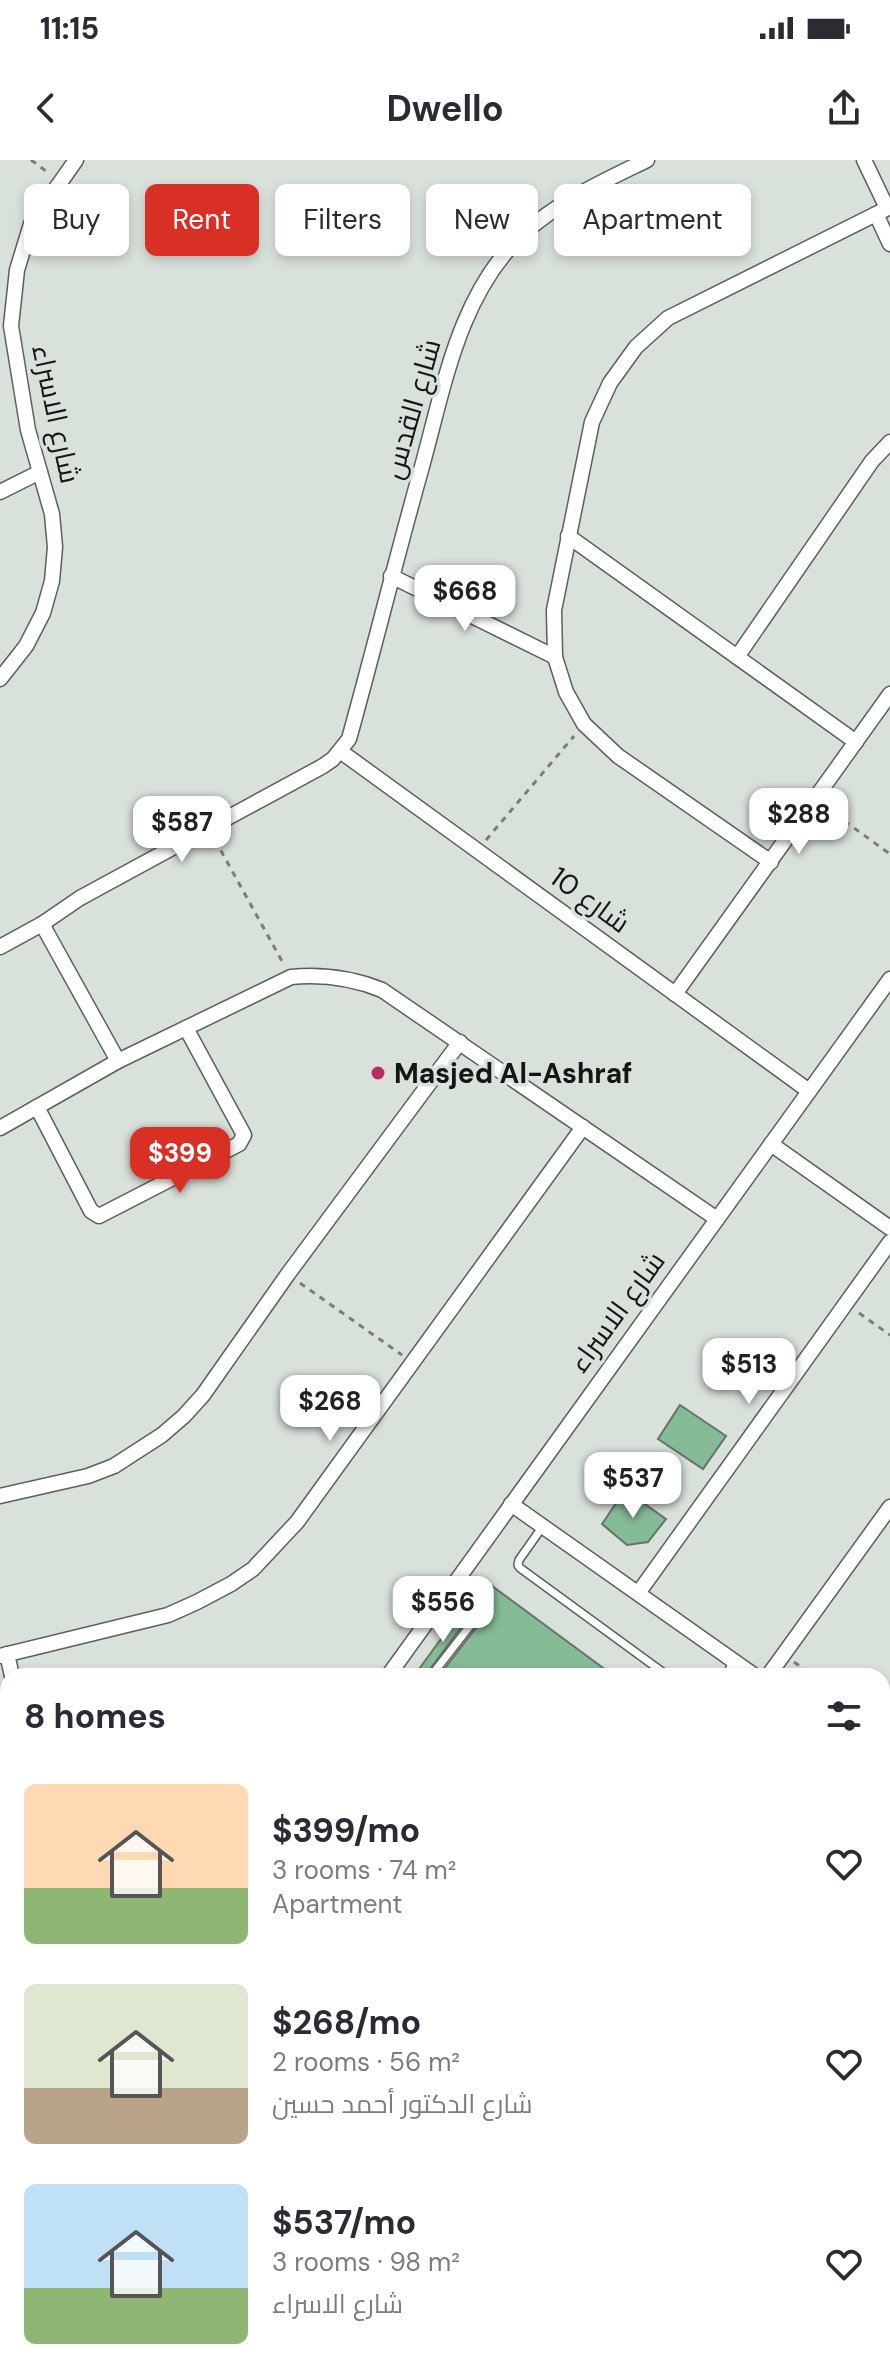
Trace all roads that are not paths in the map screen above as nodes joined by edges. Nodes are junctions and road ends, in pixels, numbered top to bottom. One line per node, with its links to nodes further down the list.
1 (76, 160): 7 (street, شارع الاسراء)
2 (647, 160): 12 (street, شارع القدس)
3 (864, 160): 4 (street)
4 (884, 210): 5 (street); 11 (street)
5 (890, 244)
6 (0, 266): 7 (street)
7 (17, 270): 9 (street, شارع الاسراء)
8 (890, 442): 14 (street)
9 (40, 472): 10 (street); 15 (street, شارع الاسراء)
10 (0, 492)
11 (568, 536): 13 (street); 14 (street)
12 (391, 576): 13 (street); 18 (street, شارع القدس)
13 (555, 657): 19 (street)
14 (737, 657): 17 (street)
15 (0, 679)
16 (890, 694): 17 (street)
17 (856, 742): 19 (street)
18 (340, 751): 20 (street); 23 (street, شارع 10)
19 (771, 862): 23 (street)
20 (42, 924): 21 (street); 26 (street)
21 (0, 947)
22 (890, 979): 27 (street, شارع الاسراء)
23 (675, 994): 27 (street, شارع 10)
24 (186, 1028): 25 (street); 26 (street); 28 (street)
25 (460, 1042): 29 (street); 35 (street)
26 (118, 1061): 28 (street)
27 (809, 1091): 31 (street, شارع الاسراء)
28 (37, 1107): 30 (street)
29 (583, 1127): 32 (street); 41 (street)
30 (0, 1128)
31 (771, 1144): 32 (street, شارع الاسراء); 33 (street)
32 (717, 1219): 36 (street, شارع الاسراء)
33 (890, 1228)
34 (890, 1242): 40 (street)
35 (0, 1496)
36 (511, 1504): 38 (street); 39 (street, شارع الاسراء)
37 (890, 1507): 48 (street)
38 (543, 1526): 40 (street); 45 (lane)
39 (455, 1580): 43 (street, شارع الاسراء); 44 (lane)
40 (639, 1592): 42 (street)
41 (3, 1655)
42 (733, 1660): 46 (lane); 47 (street)
43 (394, 1668)
44 (437, 1668)
45 (657, 1668)
46 (730, 1668)
47 (744, 1668)
48 (774, 1668)

